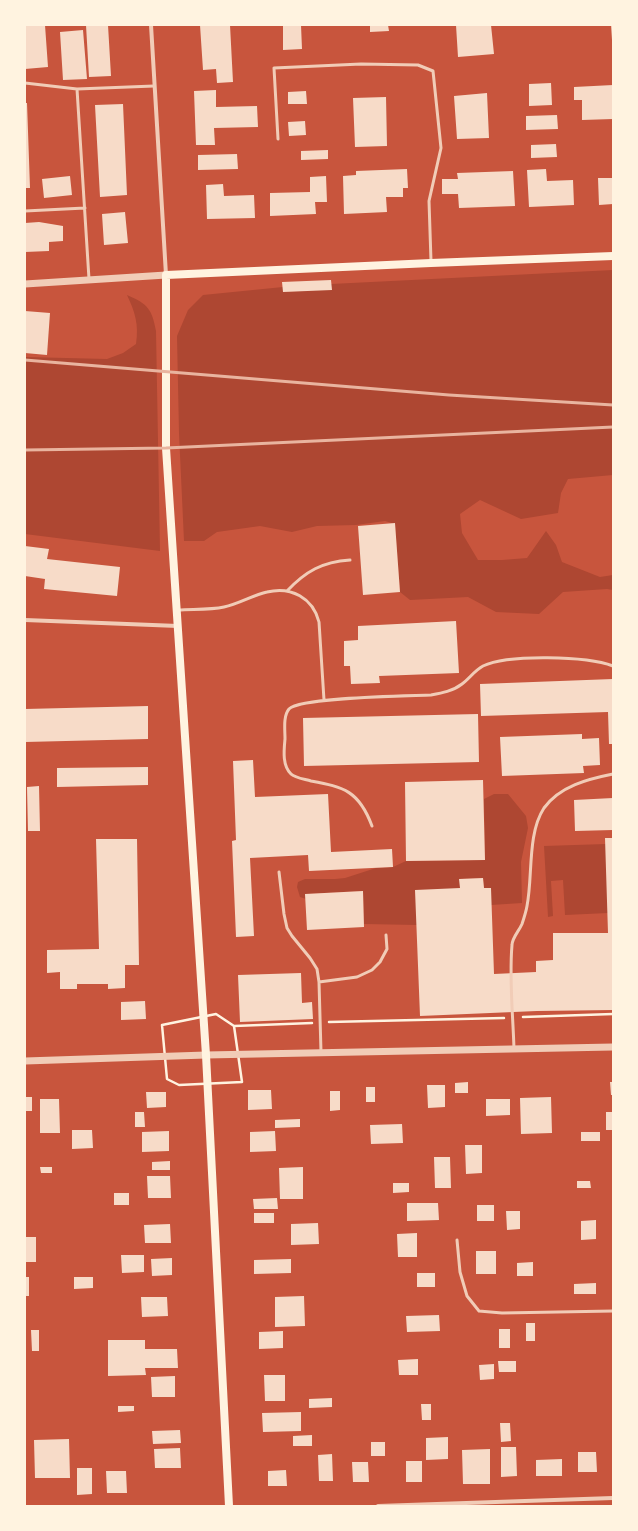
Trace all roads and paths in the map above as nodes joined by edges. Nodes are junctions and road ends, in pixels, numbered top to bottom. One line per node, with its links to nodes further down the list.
1 (151, 25): 3 (street)
2 (25, 83): 4 (lane)
3 (154, 86): 4 (lane); 10 (street)
4 (77, 88): 6 (lane)
5 (278, 139): 9 (lane)
6 (85, 208): 7 (lane); 11 (lane)
7 (25, 211)
8 (613, 256): 9 (main road)
9 (431, 262): 10 (main road)
10 (166, 275): 11 (street); 15 (main road)
11 (90, 281): 12 (street)
12 (25, 284)
13 (350, 560): 14 (lane)
14 (287, 591): 15 (lane); 19 (lane)
15 (176, 611): 17 (main road)
16 (25, 620): 17 (street)
17 (178, 626): 32 (main road)
18 (613, 666): 19 (lane)
19 (324, 700): 21 (lane)
20 (613, 774): 26 (lane)
21 (372, 826)
22 (279, 872): 24 (lane)
23 (386, 935): 24 (lane)
24 (319, 982): 27 (lane)
25 (613, 1014): 26 (path)
26 (513, 1017): 27 (path); 30 (lane)
27 (320, 1022): 28 (path); 31 (lane)
28 (234, 1026)
29 (613, 1047): 30 (street)
30 (514, 1048): 31 (street)
31 (321, 1052): 32 (street)
32 (206, 1055): 33 (street); 37 (main road)
33 (25, 1061)
34 (457, 1240): 35 (lane)
35 (613, 1311)
36 (613, 1498): 38 (street)
37 (229, 1506)
38 (378, 1506)

